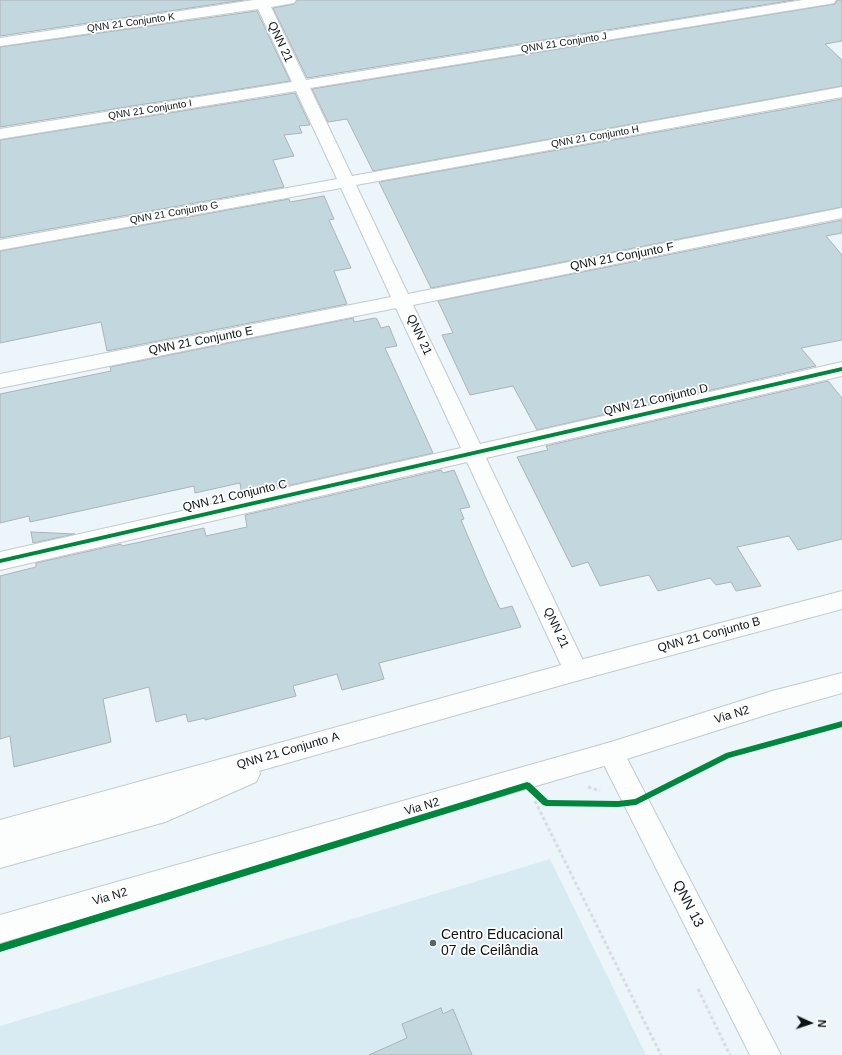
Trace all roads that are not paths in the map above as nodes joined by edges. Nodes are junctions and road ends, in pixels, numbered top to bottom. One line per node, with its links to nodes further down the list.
1 (289, 0): 3 (street, QNN 21 Conjunto K)
2 (829, 0): 5 (street, QNN 21 Conjunto J)
3 (262, 2): 4 (street, QNN 21 Conjunto K); 5 (street, QNN 21)
4 (0, 42)
5 (300, 85): 7 (street, QNN 21 Conjunto I); 8 (street, QNN 21)
6 (842, 92): 8 (street, QNN 21 Conjunto H)
7 (0, 134)
8 (347, 181): 10 (street, QNN 21 Conjunto G); 11 (street, QNN 21)
9 (842, 213): 11 (street, QNN 21 Conjunto F)
10 (0, 245)
11 (402, 300): 13 (street, QNN 21 Conjunto E); 14 (street, QNN 21)
12 (842, 369): 14 (street, QNN 21 Conjunto D)
13 (0, 382)
14 (475, 453): 15 (street, QNN 21 Conjunto C); 17 (street, QNN 21)
15 (0, 561)
16 (842, 600): 17 (street, QNN 21 Conjunto B)
17 (576, 671): 21 (street, QNN 21 Conjunto A)
18 (842, 674): 20 (street)
19 (842, 683): 20 (street, Via N2)
20 (772, 702): 22 (street, Via N2)
21 (319, 742): 23 (street, QNN 21 Conjunto A); 24 (street)
22 (611, 753): 25 (street, Via N2); 26 (street, QNN 13)
23 (0, 832)
24 (0, 855)
25 (0, 929)
26 (766, 1055)

